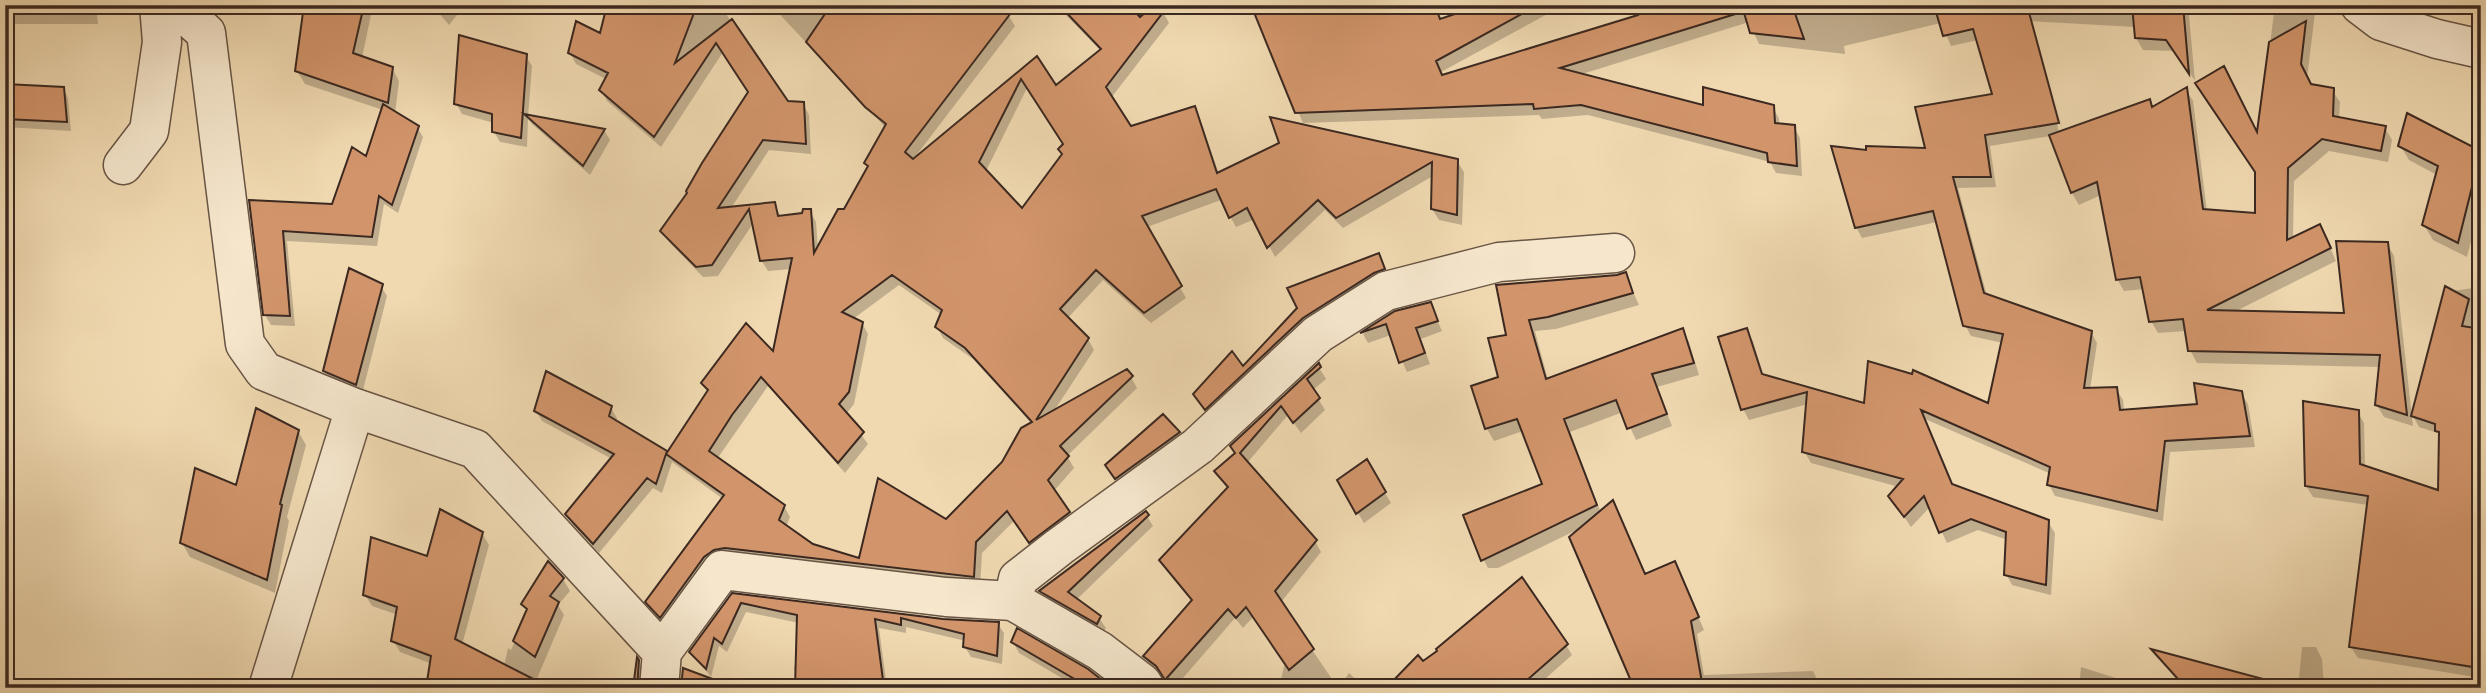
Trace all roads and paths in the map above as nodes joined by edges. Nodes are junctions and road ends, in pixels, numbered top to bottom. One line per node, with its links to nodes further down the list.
1 (159, 5): 5 (street)
2 (175, 5): 7 (street)
3 (2360, 5): 4 (street)
4 (2481, 49)
5 (122, 165)
6 (1615, 253): 8 (street)
7 (355, 408): 9 (street); 10 (street)
8 (1013, 601): 9 (street); 11 (street)
9 (661, 670)
10 (268, 688)
11 (1145, 688)

